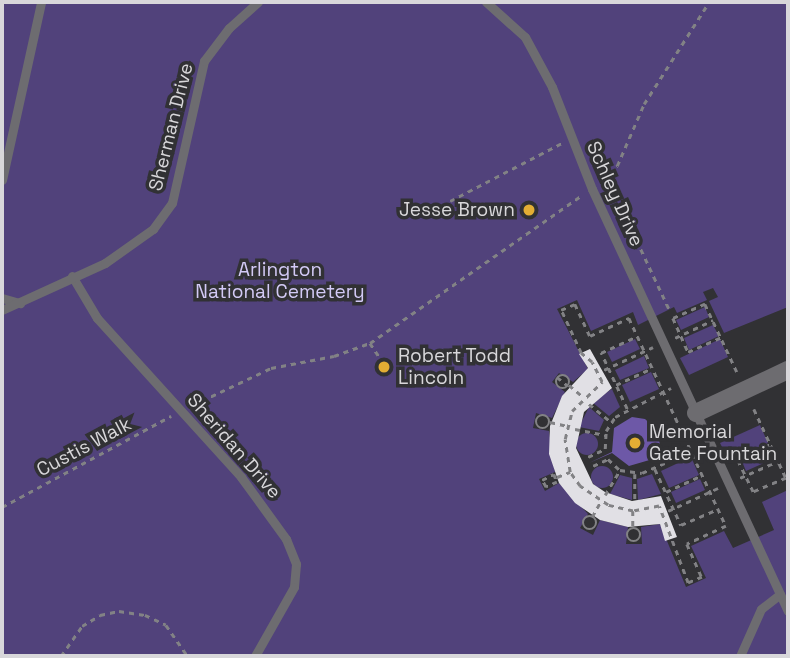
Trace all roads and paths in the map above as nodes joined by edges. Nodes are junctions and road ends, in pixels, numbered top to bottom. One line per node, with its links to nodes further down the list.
1 (41, 2): 6 (lane)
2 (258, 2): 11 (lane, Sherman Drive)
3 (486, 2): 39 (lane, Schley Drive)
4 (709, 2): 7 (path)
5 (564, 143): 10 (path)
6 (2, 175)
7 (607, 177): 8 (path); 14 (path)
8 (600, 183)
9 (584, 193): 21 (path)
10 (450, 201)
11 (72, 276): 13 (lane, Sherman Drive); 38 (lane, Sheridan Drive)
12 (2, 298): 13 (lane)
13 (21, 303): 15 (lane, Sherman Drive)
14 (669, 309)
15 (2, 310)
16 (713, 320): 17 (path); 17 (path); 19 (path)
17 (681, 335): 19 (path); 20 (path)
18 (638, 336): 23 (path); 26 (path); 33 (path)
19 (722, 337): 28 (path)
20 (672, 339)
21 (370, 343): 24 (path); 35 (path)
22 (653, 347): 23 (path)
23 (644, 351): 25 (path); 26 (path)
24 (382, 361)
25 (652, 368): 30 (path); 32 (path)
26 (606, 369): 30 (path)
27 (788, 370): 39 (street)
28 (737, 372)
29 (557, 377): 33 (path)
30 (616, 385): 36 (path)
31 (671, 388): 32 (path)
32 (663, 392): 36 (path); 47 (path)
33 (582, 396): 42 (path)
34 (589, 404): 41 (path)
35 (191, 405)
36 (627, 409): 41 (path)
37 (754, 409): 45 (path)
38 (180, 411): 65 (path, Custis Walk); 76 (lane, Sheridan Drive)
39 (696, 413): 72 (lane, Schley Drive)
40 (536, 421): 42 (path)
41 (611, 422): 44 (path)
42 (567, 426): 53 (path)
43 (575, 429): 44 (path)
44 (605, 435): 48 (path)
45 (770, 444): 49 (path); 56 (path)
46 (699, 448): 47 (path)
47 (691, 451): 51 (path); 55 (path)
48 (588, 457)
49 (778, 461): 56 (path); 56 (path)
50 (593, 466): 52 (path)
51 (654, 468): 54 (path); 60 (path)
52 (620, 470): 54 (path); 62 (path)
53 (570, 472): 57 (path); 63 (path)
54 (635, 474): 64 (path)
55 (702, 475): 60 (path); 61 (path)
56 (746, 476): 58 (path)
57 (556, 478)
58 (737, 480)
59 (718, 488): 61 (path)
60 (666, 492): 66 (path)
61 (709, 492): 66 (path); 67 (path)
62 (606, 495)
63 (601, 501): 68 (path); 70 (path)
64 (635, 501)
65 (2, 508)
66 (673, 509): 67 (path); 69 (path)
67 (718, 509): 68 (path)
68 (633, 511): 71 (path)
69 (668, 511)
70 (587, 529)
71 (634, 541)
72 (780, 594): 73 (lane, Schley Drive); 77 (lane)
73 (788, 611)
74 (61, 656): 75 (path)
75 (188, 656)
76 (255, 656)
77 (740, 656)

